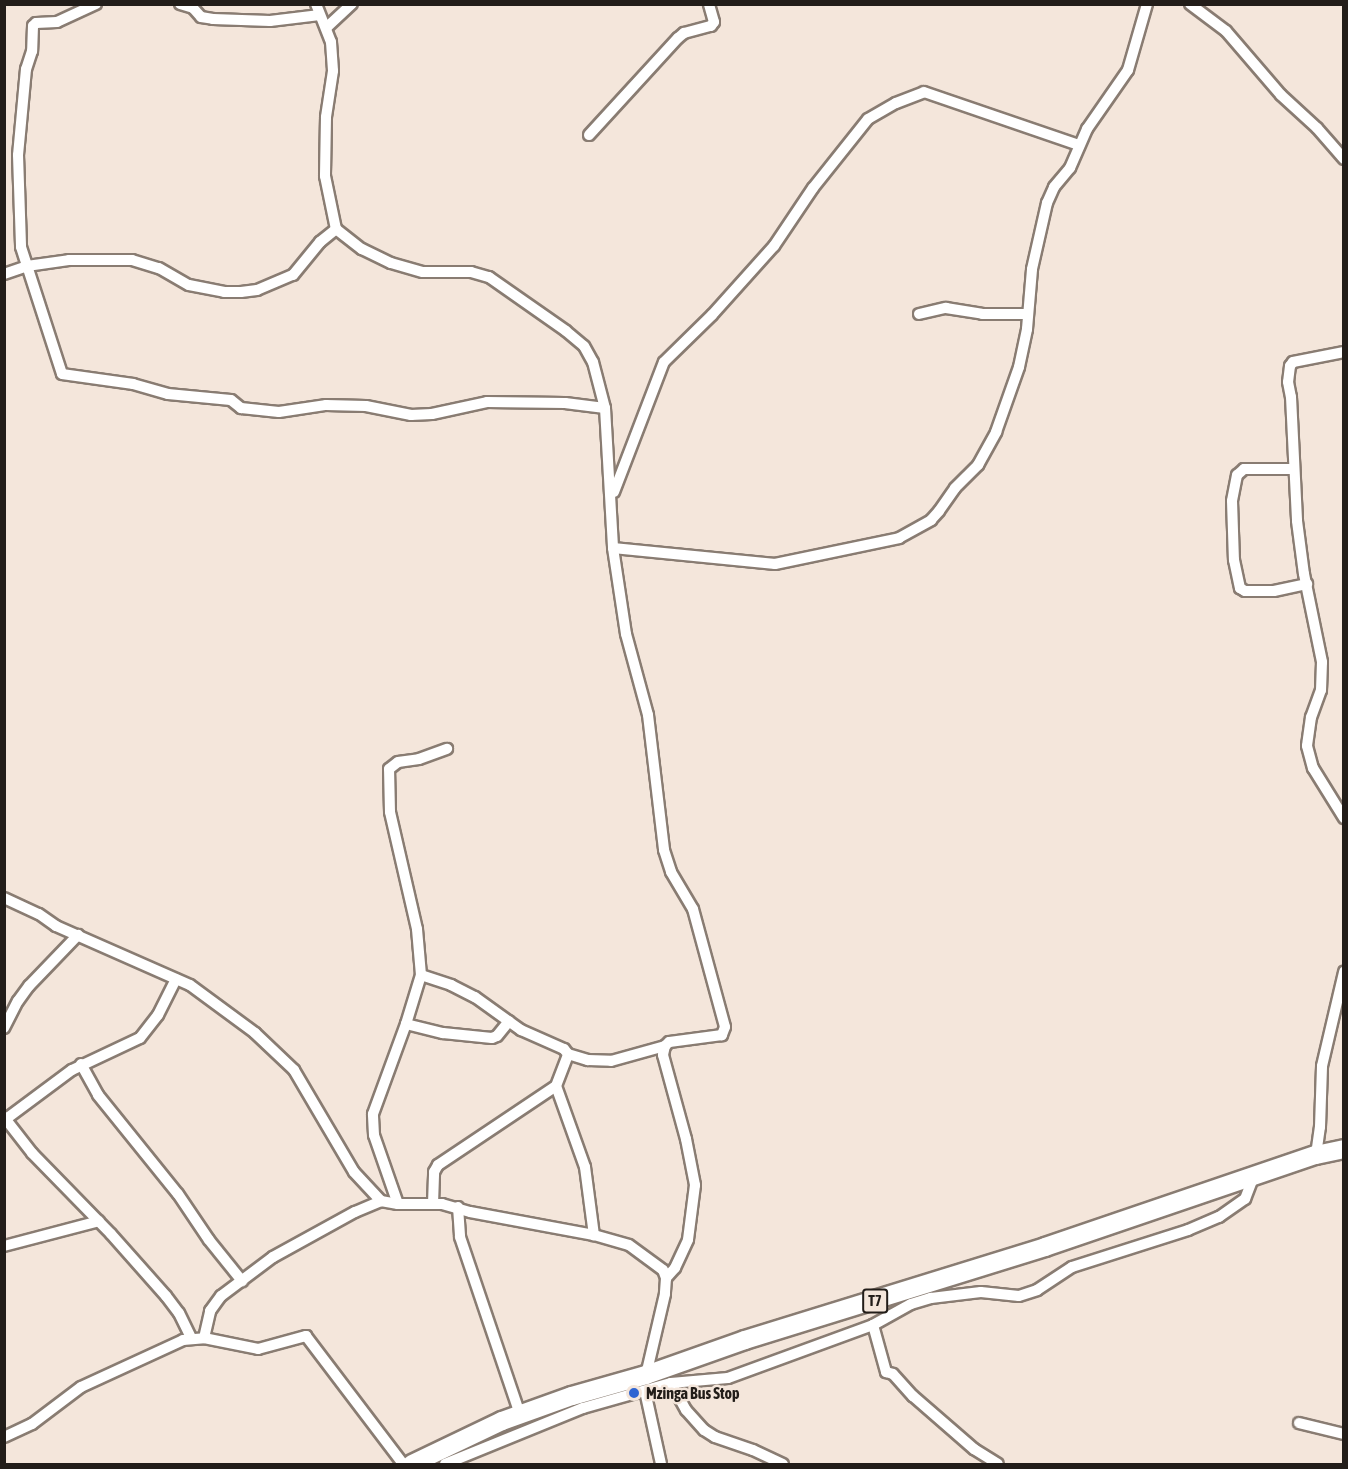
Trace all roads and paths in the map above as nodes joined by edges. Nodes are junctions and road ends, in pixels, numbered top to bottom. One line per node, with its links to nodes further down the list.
1 (96, 4): 13 (street)
2 (180, 4): 7 (street)
3 (352, 4): 8 (street)
4 (709, 4): 9 (street)
5 (1147, 4): 10 (street)
6 (1190, 4): 11 (street)
7 (318, 10): 8 (street)
8 (327, 27): 12 (street)
9 (589, 135)
10 (1079, 145): 16 (street); 20 (street)
11 (1344, 159)
12 (336, 229): 13 (street); 18 (street)
13 (27, 266): 14 (street); 18 (street)
14 (4, 274)
15 (919, 314): 16 (street)
16 (1027, 314): 21 (street)
17 (1344, 352): 19 (street)
18 (605, 408): 20 (street)
19 (1293, 469): 22 (street); 22 (street)
20 (612, 498): 21 (street)
21 (613, 548): 33 (street)
22 (1306, 584): 24 (street)
23 (447, 749): 28 (street)
24 (1344, 818)
25 (4, 898): 26 (street)
26 (78, 935): 29 (street); 32 (street)
27 (1344, 972): 39 (street)
28 (421, 975): 30 (street); 31 (street)
29 (176, 979): 35 (street); 41 (street)
30 (509, 1021): 31 (street); 34 (street)
31 (406, 1024): 42 (street)
32 (4, 1028)
33 (665, 1047): 34 (street); 48 (street)
34 (568, 1054): 36 (street)
35 (81, 1064): 37 (street); 49 (street)
36 (556, 1086): 43 (street); 46 (street)
37 (5, 1118): 45 (street)
38 (1344, 1149): 39 (highway, T7)
39 (1316, 1155): 40 (highway, T7)
40 (1253, 1178): 50 (street); 53 (highway, T7)
41 (381, 1201): 42 (street); 49 (street)
42 (398, 1204): 43 (street)
43 (433, 1204): 44 (street)
44 (458, 1207): 46 (street); 55 (street)
45 (99, 1221): 47 (street); 51 (street)
46 (594, 1235): 48 (street)
47 (4, 1246)
48 (666, 1278): 53 (street)
49 (242, 1281): 52 (street)
50 (873, 1325): 54 (street); 59 (street)
51 (191, 1338): 52 (street); 58 (street)
52 (204, 1338): 60 (street)
53 (645, 1383): 54 (street); 55 (highway, T7); 62 (street); 63 (street)
54 (670, 1383): 64 (street)
55 (520, 1414): 61 (highway, T7)
56 (1299, 1423): 57 (street)
57 (1344, 1434)
58 (4, 1437)
59 (983, 1460): 65 (street)
60 (403, 1464)
61 (412, 1464)
62 (445, 1464)
63 (662, 1464)
64 (783, 1464)
65 (998, 1464)

